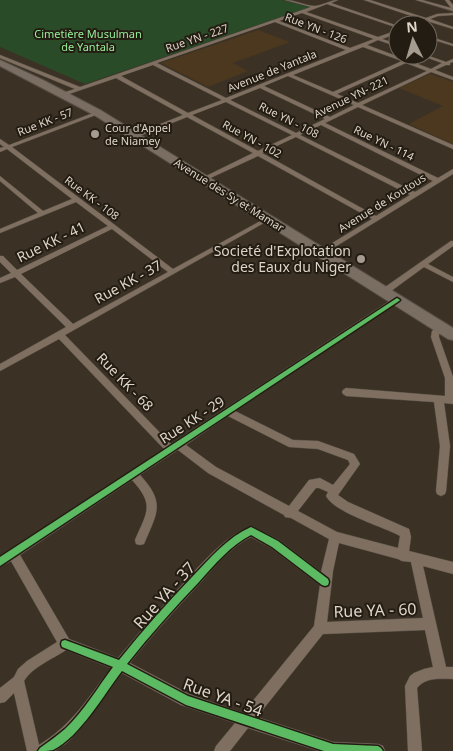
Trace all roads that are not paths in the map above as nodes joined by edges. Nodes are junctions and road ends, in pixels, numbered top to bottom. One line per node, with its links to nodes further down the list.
1 (287, 0): 7 (street)
2 (335, 0): 6 (street, Rue YN - 227)
3 (366, 0): 10 (street)
4 (418, 0): 8 (street)
5 (446, 0): 8 (street)
6 (327, 3): 7 (street, Rue YN - 227); 14 (street)
7 (315, 7): 9 (street, Rue YN - 227)
8 (453, 11): 11 (street)
9 (302, 12): 12 (street, Rue YN - 227); 17 (street)
10 (412, 15)
11 (438, 16)
12 (275, 22): 22 (street, Rue YN - 126); 28 (street, Rue YN - 227)
13 (438, 23): 15 (street)
14 (388, 24)
15 (453, 28)
16 (388, 35): 17 (street, Avenue de Yantala)
17 (377, 39): 19 (street); 20 (street, Avenue de Yantala)
18 (438, 40): 21 (street)
19 (388, 43)
20 (363, 45): 22 (street, Avenue de Yantala); 23 (street)
21 (453, 45)
22 (350, 50): 34 (street, Avenue de Yantala)
23 (388, 54)
24 (0, 56): 38 (street)
25 (453, 60): 29 (street, Avenue YN- 221)
26 (438, 61): 29 (street)
27 (0, 63): 39 (highway, Avenue des Sy et Mamar)
28 (153, 63): 35 (street, Rue YN - 227); 41 (street, Rue YN - 108)
29 (445, 63): 32 (street); 33 (street, Avenue YN- 221)
30 (397, 65): 40 (street)
31 (416, 65): 33 (street)
32 (453, 66)
33 (430, 71): 36 (street); 42 (street, Avenue YN- 221)
34 (289, 75): 37 (street, Avenue de Yantala); 40 (street)
35 (116, 76): 38 (street, Rue YN - 227); 44 (street, Rue YN - 102)
36 (453, 79)
37 (260, 86): 41 (street, Avenue de Yantala); 45 (street)
38 (78, 88): 39 (street, Rue YN - 227)
39 (64, 94): 43 (highway, Avenue des Sy et Mamar)
40 (332, 94): 42 (street)
41 (227, 100): 44 (street, Avenue de Yantala); 48 (street, Rue YN - 108)
42 (358, 105): 45 (street, Avenue YN- 221); 51 (street)
43 (98, 113): 47 (highway, Avenue des Sy et Mamar); 50 (street, Rue KK - 57)
44 (188, 116): 47 (street, Avenue de Yantala); 53 (street, Rue YN - 102)
45 (330, 119): 46 (street, Avenue YN- 221)
46 (321, 123): 48 (street, Avenue YN- 221); 57 (street, Rue YN - 114)
47 (142, 134): 56 (highway, Avenue des Sy et Mamar)
48 (296, 135): 53 (street, Avenue YN- 221); 58 (street, Rue YN - 108)
49 (0, 141): 50 (street, Rue KK - 108)
50 (8, 147): 52 (street, Rue KK - 57); 59 (street, Rue KK - 108)
51 (453, 147)
52 (0, 150)
53 (257, 154): 56 (street, Avenue YN- 221); 62 (street, Rue YN - 102)
54 (453, 171): 57 (street, Avenue de Koutous)
55 (0, 178): 60 (street)
56 (204, 179): 61 (highway, Avenue des Sy et Mamar)
57 (438, 180): 58 (street, Avenue de Koutous)
58 (415, 195): 62 (street, Avenue de Koutous)
59 (77, 199): 60 (street); 63 (street, Rue KK - 108)
60 (42, 213): 64 (street)
61 (268, 219): 66 (highway, Avenue des Sy et Mamar); 69 (street, Rue KK - 37)
62 (377, 220): 66 (street, Avenue de Koutous)
63 (113, 226): 69 (street, Rue KK - 108); 70 (street, Rue KK - 41)
64 (0, 231)
65 (453, 243): 68 (street)
66 (322, 253): 73 (highway, Avenue des Sy et Mamar)
67 (0, 258): 70 (street)
68 (423, 264): 71 (street); 73 (street)
69 (173, 272): 75 (street, Rue KK - 37)
70 (16, 273): 72 (street, Rue KK - 41); 75 (street)
71 (453, 280)
72 (0, 281)
73 (384, 292): 74 (highway, Avenue des Sy et Mamar)
74 (397, 300): 76 (highway, Avenue des Sy et Mamar); 82 (street, Rue KK - 29)
75 (72, 328): 77 (street, Rue KK - 37)
76 (442, 328): 78 (highway, Avenue des Sy et Mamar); 81 (street)
77 (60, 335): 79 (street, Rue KK - 37); 83 (street, Rue KK - 68)
78 (453, 335)
79 (0, 368)
80 (346, 392): 81 (street)
81 (449, 399): 86 (street)
82 (228, 412): 83 (street, Rue KK - 29); 85 (street)
83 (174, 447): 84 (street, Rue KK - 29); 87 (street, Rue KK - 68)
84 (133, 474): 89 (street); 90 (street, Rue KK - 29)
85 (334, 490): 87 (street); 91 (street)
86 (441, 491)
87 (289, 514): 88 (street, Rue KK - 68)
88 (335, 537): 91 (street, Rue KK - 68); 95 (street)
89 (140, 540)
90 (13, 553): 93 (street, Rue KK - 29); 98 (street)
91 (402, 556): 92 (street, Rue KK - 68)
92 (416, 560): 94 (street, Rue KK - 68); 96 (street)
93 (0, 562)
94 (453, 568)
95 (326, 582): 97 (street); 99 (street, Rue YA - 37)
96 (431, 624): 97 (street, Rue YA - 60); 100 (street)
97 (320, 628): 103 (street)
98 (65, 644): 99 (street, Rue YA - 54); 101 (street)
99 (120, 665): 103 (street, Rue YA - 54); 105 (street, Rue YA - 37)
100 (447, 673): 108 (street)
101 (18, 681): 102 (street); 104 (street)
102 (0, 697)
103 (245, 720): 106 (street); 107 (street, Rue YA - 54)
104 (34, 751)
105 (43, 751)
106 (220, 751)
107 (378, 751)
108 (415, 751)

